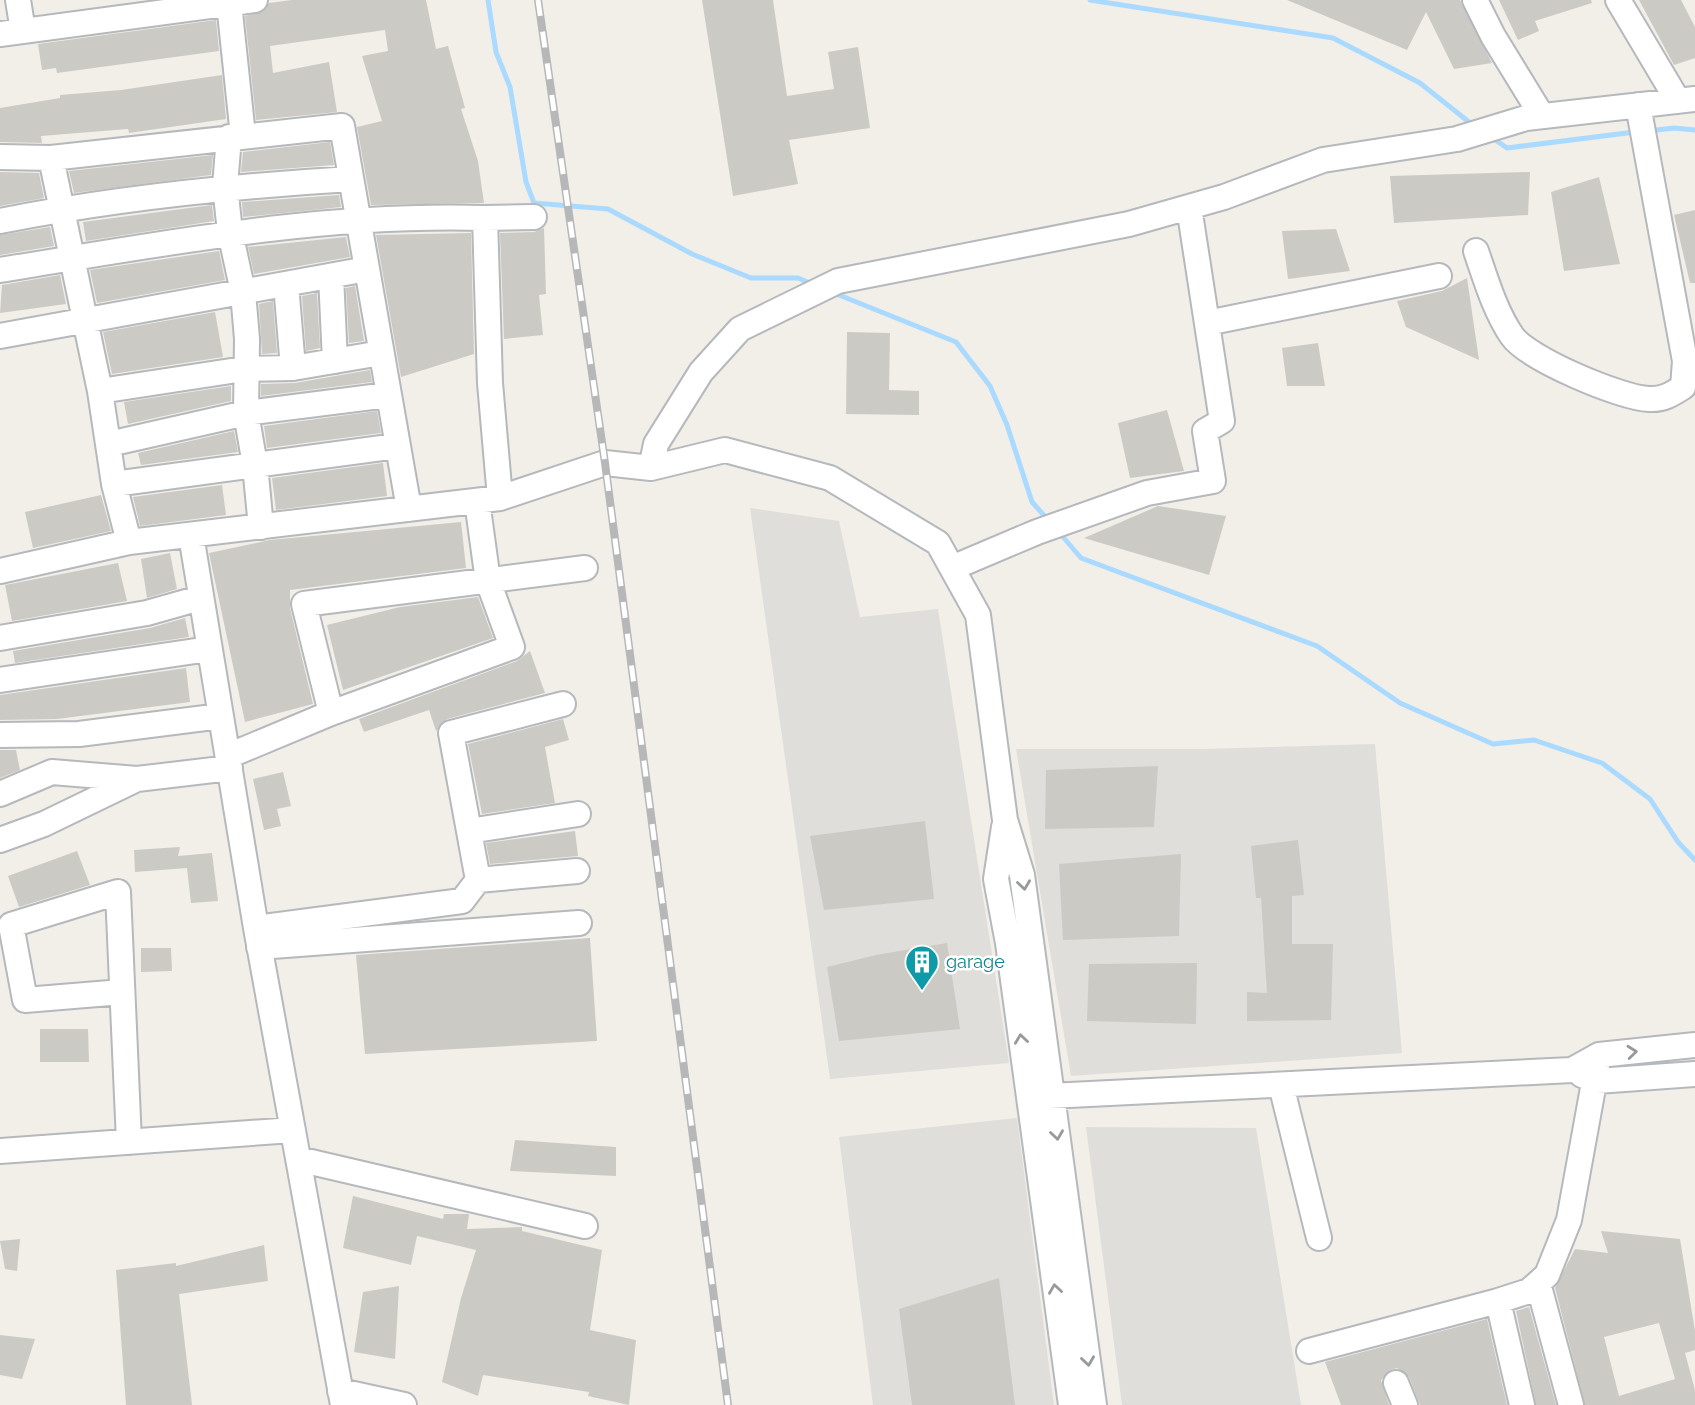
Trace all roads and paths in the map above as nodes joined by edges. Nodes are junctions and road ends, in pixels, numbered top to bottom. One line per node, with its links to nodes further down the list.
1 (18, 0): 6 (street)
2 (255, 0): 5 (street)
3 (1475, 0): 9 (street)
4 (1618, 0): 7 (street)
5 (229, 4): 6 (street); 10 (street)
6 (11, 32)
7 (1686, 100): 8 (street)
8 (1641, 113): 9 (street); 22 (street)
9 (1534, 117): 15 (street)
10 (236, 136): 12 (street); 13 (street); 14 (street)
11 (0, 157): 12 (street)
12 (51, 158): 16 (street)
13 (351, 178): 14 (street); 19 (street)
14 (225, 186): 16 (street); 21 (street)
15 (1189, 207): 31 (street); 43 (street)
16 (62, 209): 20 (street); 23 (street)
17 (534, 217): 18 (street)
18 (485, 218): 19 (street); 45 (street)
19 (358, 220): 21 (street); 24 (street)
20 (0, 221)
21 (230, 232): 23 (street); 29 (street)
22 (1476, 251)
23 (71, 258): 25 (street); 30 (street)
24 (367, 269): 26 (street); 33 (street)
25 (0, 270)
26 (331, 276): 28 (street); 34 (street)
27 (1439, 276): 31 (street)
28 (286, 284): 29 (street); 35 (street)
29 (243, 292): 30 (street); 36 (street)
30 (84, 321): 32 (street); 37 (street)
31 (1207, 323): 51 (street)
32 (0, 336)
33 (381, 353): 34 (street); 38 (street)
34 (335, 361): 35 (street)
35 (293, 368): 36 (street)
36 (244, 369): 37 (street); 39 (street)
37 (100, 391): 40 (street)
38 (388, 396): 39 (street); 41 (street)
39 (246, 413): 40 (street); 42 (street)
40 (109, 444): 44 (street)
41 (397, 446): 42 (street); 46 (street)
42 (256, 465): 44 (street); 47 (street)
43 (651, 468): 45 (street); 51 (street)
44 (114, 484): 49 (street)
45 (488, 499): 46 (street); 53 (street)
46 (409, 509): 47 (street)
47 (261, 527): 48 (street)
48 (191, 535): 49 (street); 54 (street)
49 (129, 542): 52 (street)
50 (585, 568): 53 (street)
51 (952, 568): 79 (street)
52 (0, 571)
53 (488, 581): 59 (street); 59 (street)
54 (200, 598): 55 (street); 56 (street)
55 (0, 638)
56 (209, 649): 57 (street); 60 (street)
57 (0, 681)
58 (563, 704): 66 (street)
59 (331, 713): 62 (street)
60 (221, 716): 61 (street); 62 (street)
61 (0, 735)
62 (229, 762): 63 (street); 71 (street)
63 (137, 779): 64 (street); 67 (street)
64 (0, 794)
65 (578, 814): 66 (street)
66 (469, 831): 69 (street)
67 (0, 840)
68 (577, 871): 69 (street)
69 (478, 880): 71 (street)
70 (579, 923): 71 (street)
71 (257, 938): 80 (street)
72 (122, 992): 72 (street); 81 (street)
73 (1695, 1045): 74 (street, one-way to 73)
74 (1600, 1055): 75 (street); 77 (street)
75 (1572, 1070): 77 (street); 78 (street)
76 (1695, 1074): 77 (street)
77 (1597, 1081): 86 (street)
78 (1281, 1086): 79 (street); 85 (street)
79 (1041, 1096): 91 (street, one-way to 79); 92 (street, one-way to 92)
80 (293, 1130): 81 (street); 83 (street)
81 (129, 1142): 82 (street)
82 (0, 1151)
83 (298, 1159): 84 (street); 89 (street)
84 (585, 1226)
85 (1319, 1238)
86 (1538, 1283): 87 (street); 94 (street)
87 (1498, 1301): 88 (street); 93 (street)
88 (1309, 1352)
89 (341, 1398): 90 (street)
90 (404, 1405)
91 (1071, 1405)
92 (1094, 1405)
93 (1522, 1405)
94 (1571, 1405)

